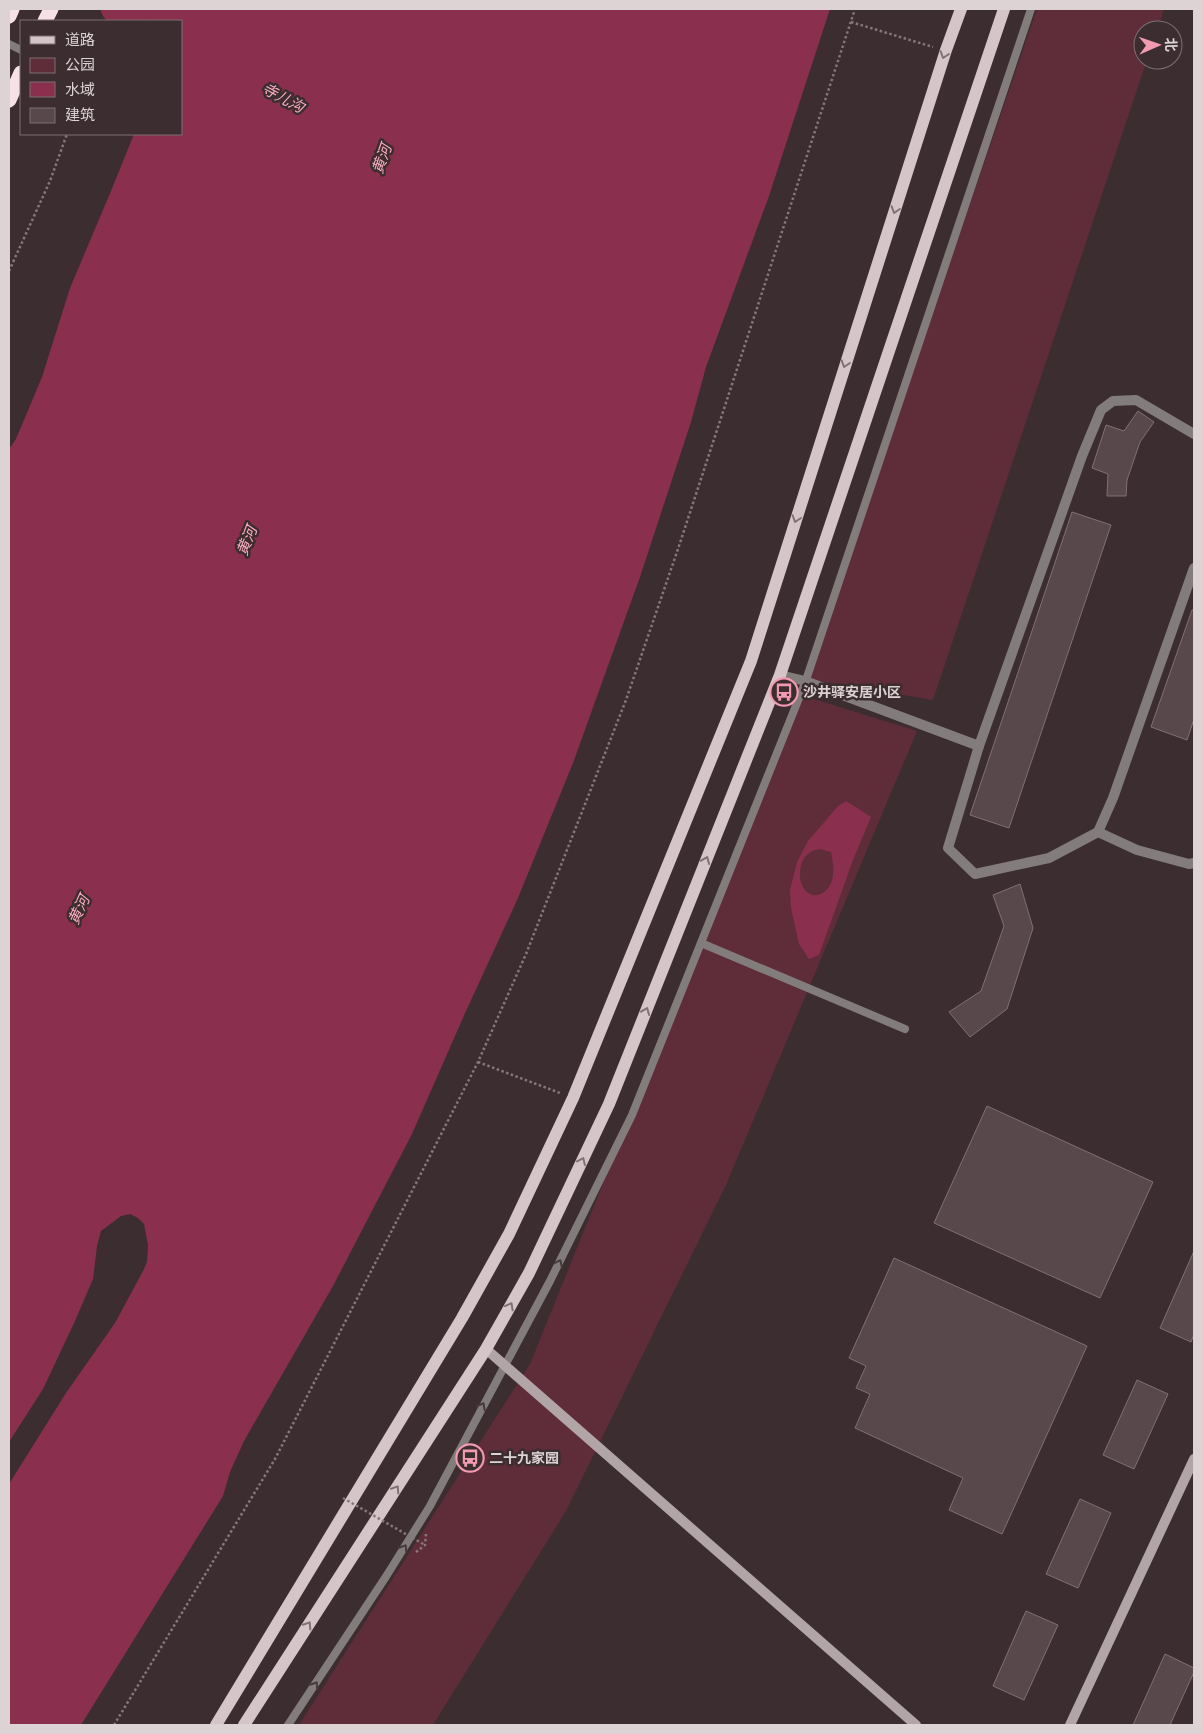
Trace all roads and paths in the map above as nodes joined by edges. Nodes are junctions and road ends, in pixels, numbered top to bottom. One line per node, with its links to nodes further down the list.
1 (12, 9): 6 (highway)
2 (855, 9): 7 (path)
3 (961, 9): 8 (main road)
4 (1004, 9): 15 (main road)
5 (1031, 9): 16 (lane)
6 (9, 16)
7 (851, 22): 8 (path); 22 (path)
8 (946, 50): 23 (main road, one-way to 23)
9 (20, 75): 10 (highway)
10 (9, 100)
11 (67, 135): 12 (path)
12 (9, 271)
13 (1194, 434): 17 (street)
14 (1194, 568): 18 (street)
15 (780, 674): 16 (street); 24 (main road, one-way to 15)
16 (805, 681): 17 (street); 20 (lane)
17 (980, 746): 18 (street)
18 (1098, 832): 19 (street)
19 (1194, 863)
20 (701, 943): 21 (lane); 25 (lane, one-way to 20)
21 (904, 1029)
22 (478, 1062): 23 (path); 29 (path)
23 (573, 1098): 30 (main road)
24 (486, 1349): 25 (street); 31 (main road, one-way to 24)
25 (504, 1365): 32 (lane, one-way to 25); 33 (street)
26 (1194, 1459): 34 (street)
27 (343, 1498): 28 (path, bridge)
28 (425, 1544)
29 (114, 1725)
30 (216, 1725)
31 (244, 1725)
32 (288, 1725)
33 (916, 1725)
34 (1070, 1725)

